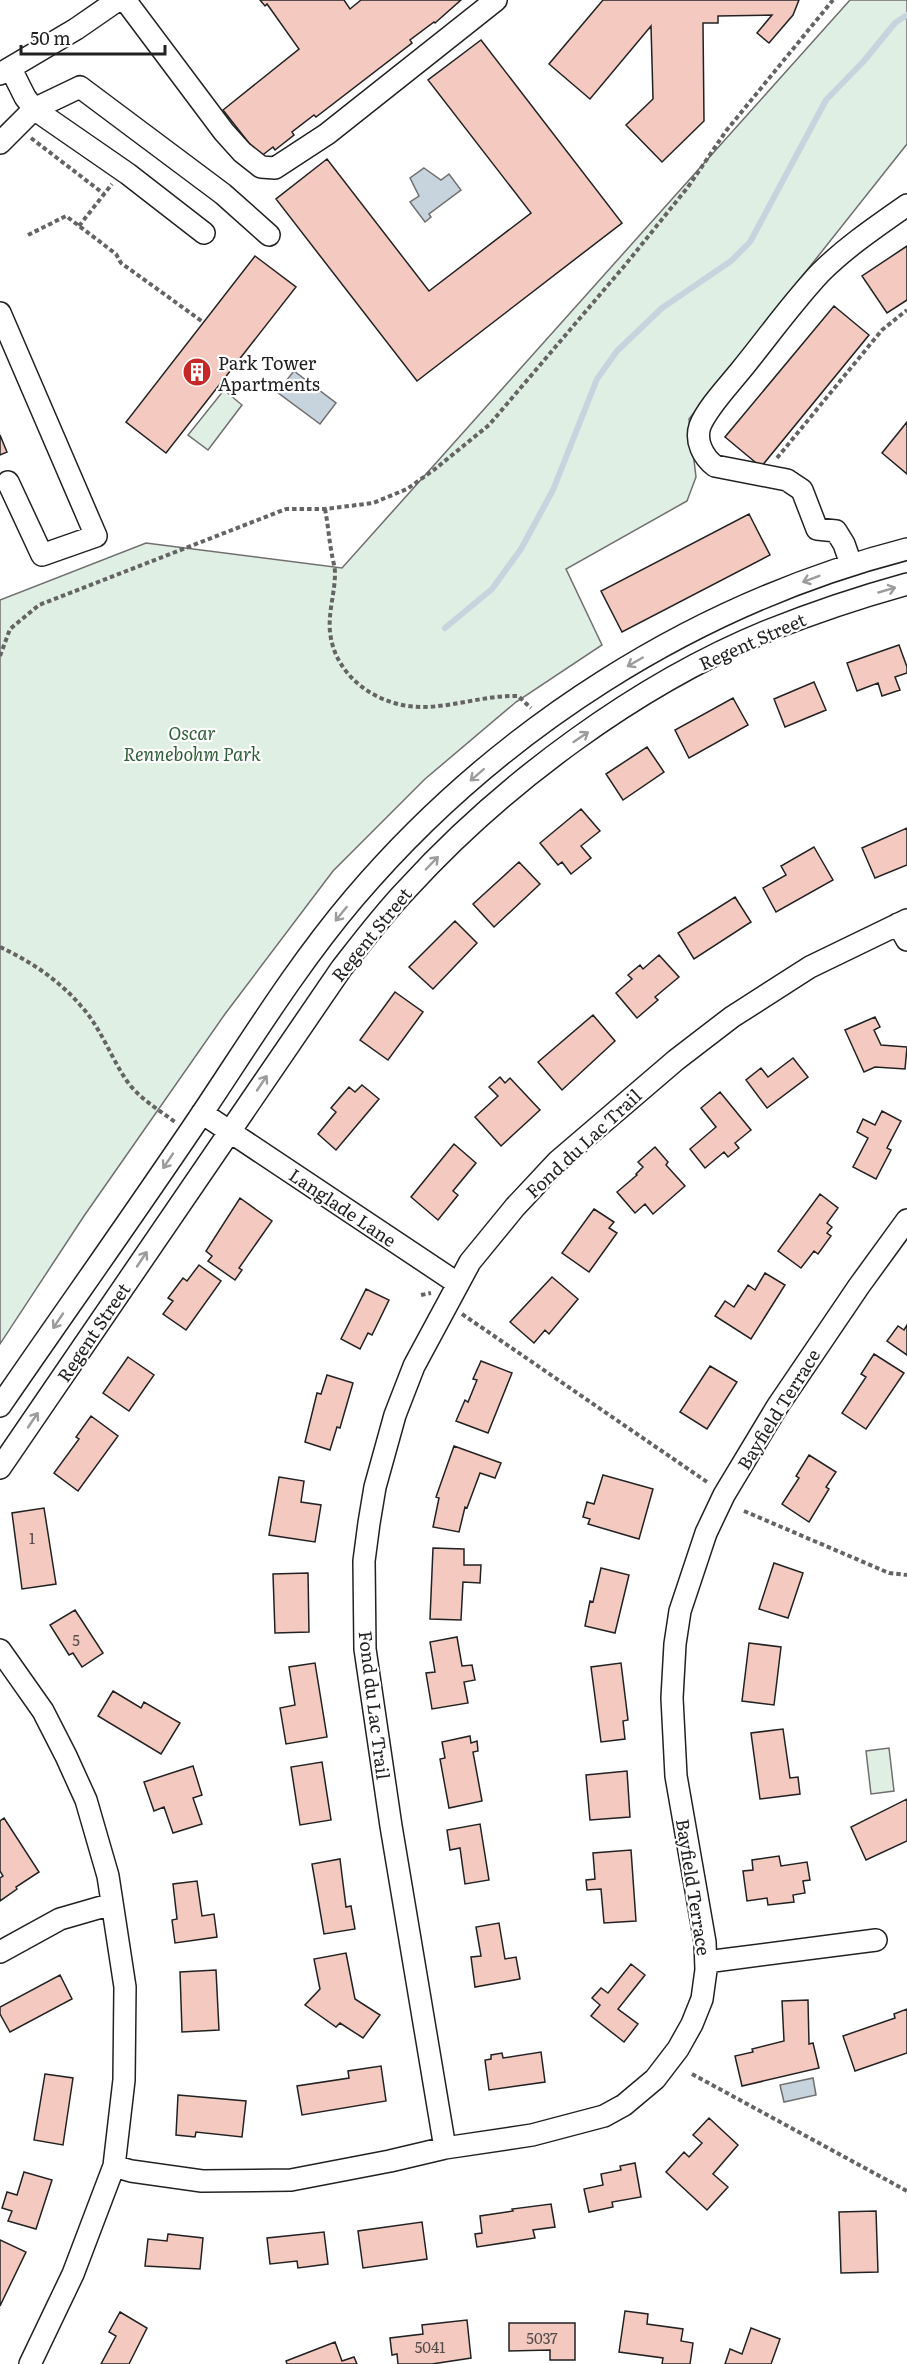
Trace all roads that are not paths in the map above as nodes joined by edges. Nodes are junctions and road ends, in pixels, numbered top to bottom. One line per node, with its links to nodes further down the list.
1 (118, 0): 4 (street)
2 (125, 0): 3 (street)
3 (496, 0)
4 (6, 71): 5 (street)
5 (34, 109): 6 (street); 8 (street); 9 (street)
6 (0, 143)
7 (907, 205): 13 (street)
8 (204, 233)
9 (268, 235)
10 (0, 313): 11 (street)
11 (8, 482)
12 (907, 549): 13 (street, Regent Street)
13 (851, 564): 16 (street, Regent Street, one-way to 16)
14 (907, 584): 17 (street, Regent Street, one-way to 14)
15 (904, 928): 19 (street, Fond du Lac Trail)
16 (202, 1113): 17 (street, Langlade Lane); 20 (street, Regent Street, one-way to 20)
17 (229, 1132): 19 (street, Langlade Lane); 21 (street, Regent Street, one-way to 17)
18 (907, 1220): 26 (street, Bayfield Terrace)
19 (457, 1283): 27 (street, Fond du Lac Trail)
20 (0, 1406)
21 (0, 1468)
22 (0, 1650): 23 (street)
23 (112, 1904): 25 (street); 28 (street)
24 (876, 1940): 26 (street)
25 (0, 1952)
26 (706, 1962): 27 (street, Bayfield Terrace)
27 (444, 2148): 28 (street, Bayfield Terrace)
28 (114, 2166): 29 (street)
29 (30, 2364)

